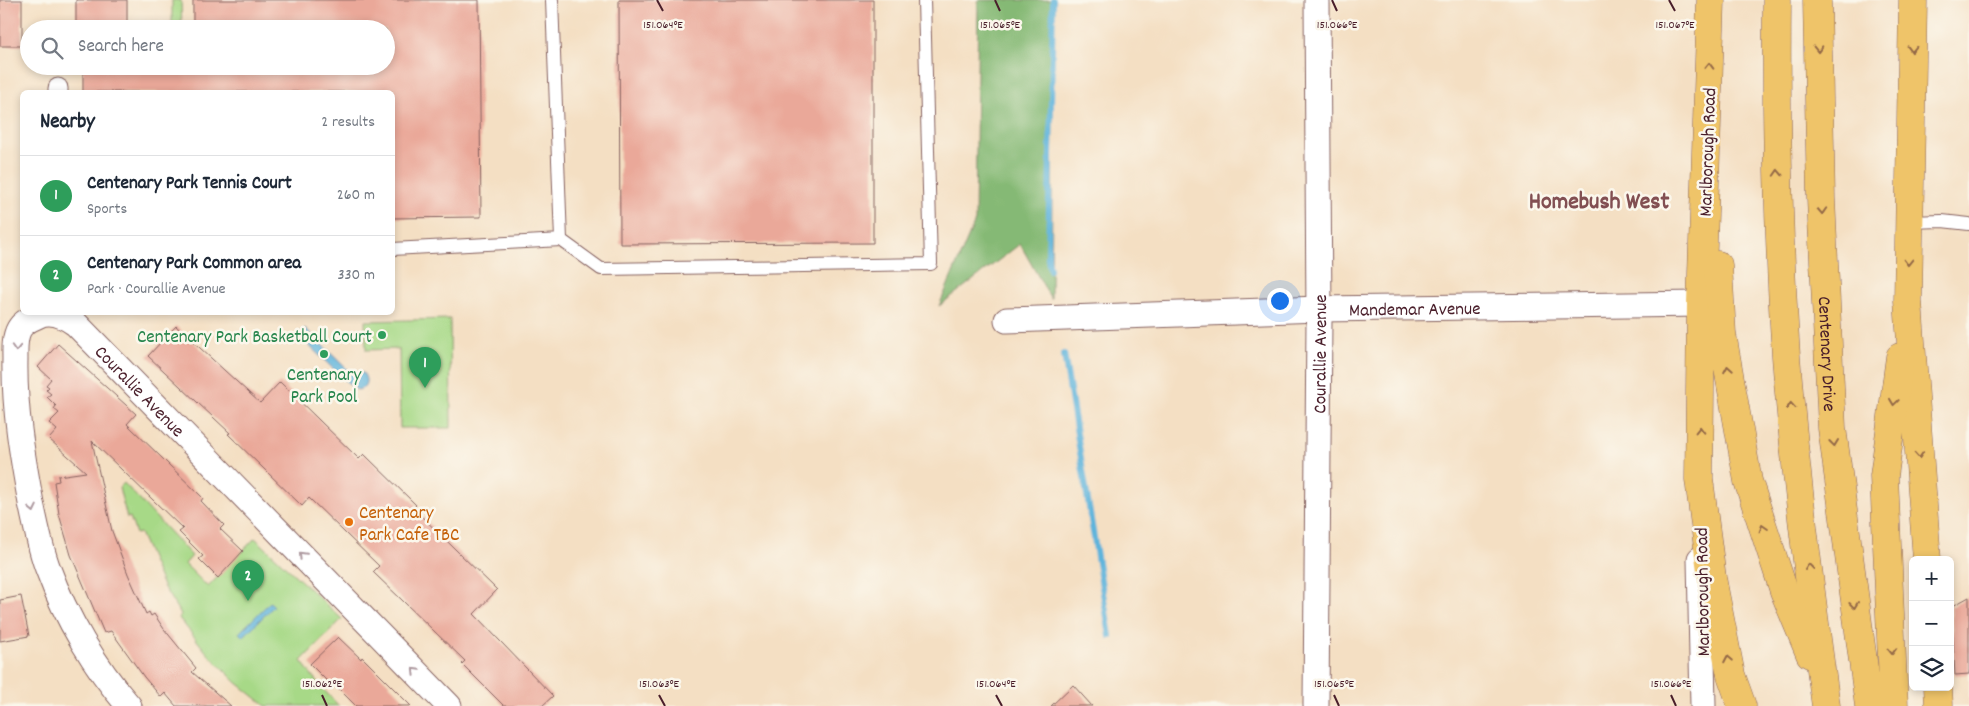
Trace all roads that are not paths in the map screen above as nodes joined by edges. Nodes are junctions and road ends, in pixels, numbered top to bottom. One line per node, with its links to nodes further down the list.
1 (552, 0): 11 (lane)
2 (924, 0): 11 (lane)
3 (1317, 0): 15 (street, Courallie Avenue)
4 (1710, 0): 8 (highway, Marlborough Road, one-way to 4)
5 (1777, 0): 22 (highway, one-way to 5)
6 (1817, 0): 28 (highway, Centenary Drive, one-way to 28)
7 (1913, 0): 9 (highway, one-way to 9)
8 (1709, 97): 14 (highway, Marlborough Road); 22 (highway, one-way to 8)
9 (1909, 222): 10 (lane); 13 (highway, one-way to 13)
10 (1969, 224)
11 (561, 240): 12 (lane)
12 (395, 249)
13 (1908, 301): 20 (highway, one-way to 20); 29 (highway, one-way to 29)
14 (1701, 304): 15 (street, Mandemar Avenue); 19 (highway, Marlborough Road, one-way to 14)
15 (1318, 309): 18 (street, Mandemar Avenue); 25 (street, Courallie Avenue)
16 (38, 315): 23 (street, Courallie Avenue, one-way to 23)
17 (57, 315): 24 (street, Courallie Avenue, one-way to 17)
18 (1007, 320)
19 (1699, 479): 26 (street, Marlborough Road); 27 (highway, Marlborough Road, one-way to 19)
20 (1927, 556)
21 (1938, 691): 30 (highway)
22 (1825, 695)
23 (129, 706)
24 (450, 706)
25 (1316, 706)
26 (1703, 706)
27 (1742, 706)
28 (1869, 706)
29 (1894, 706)
30 (1940, 706)

